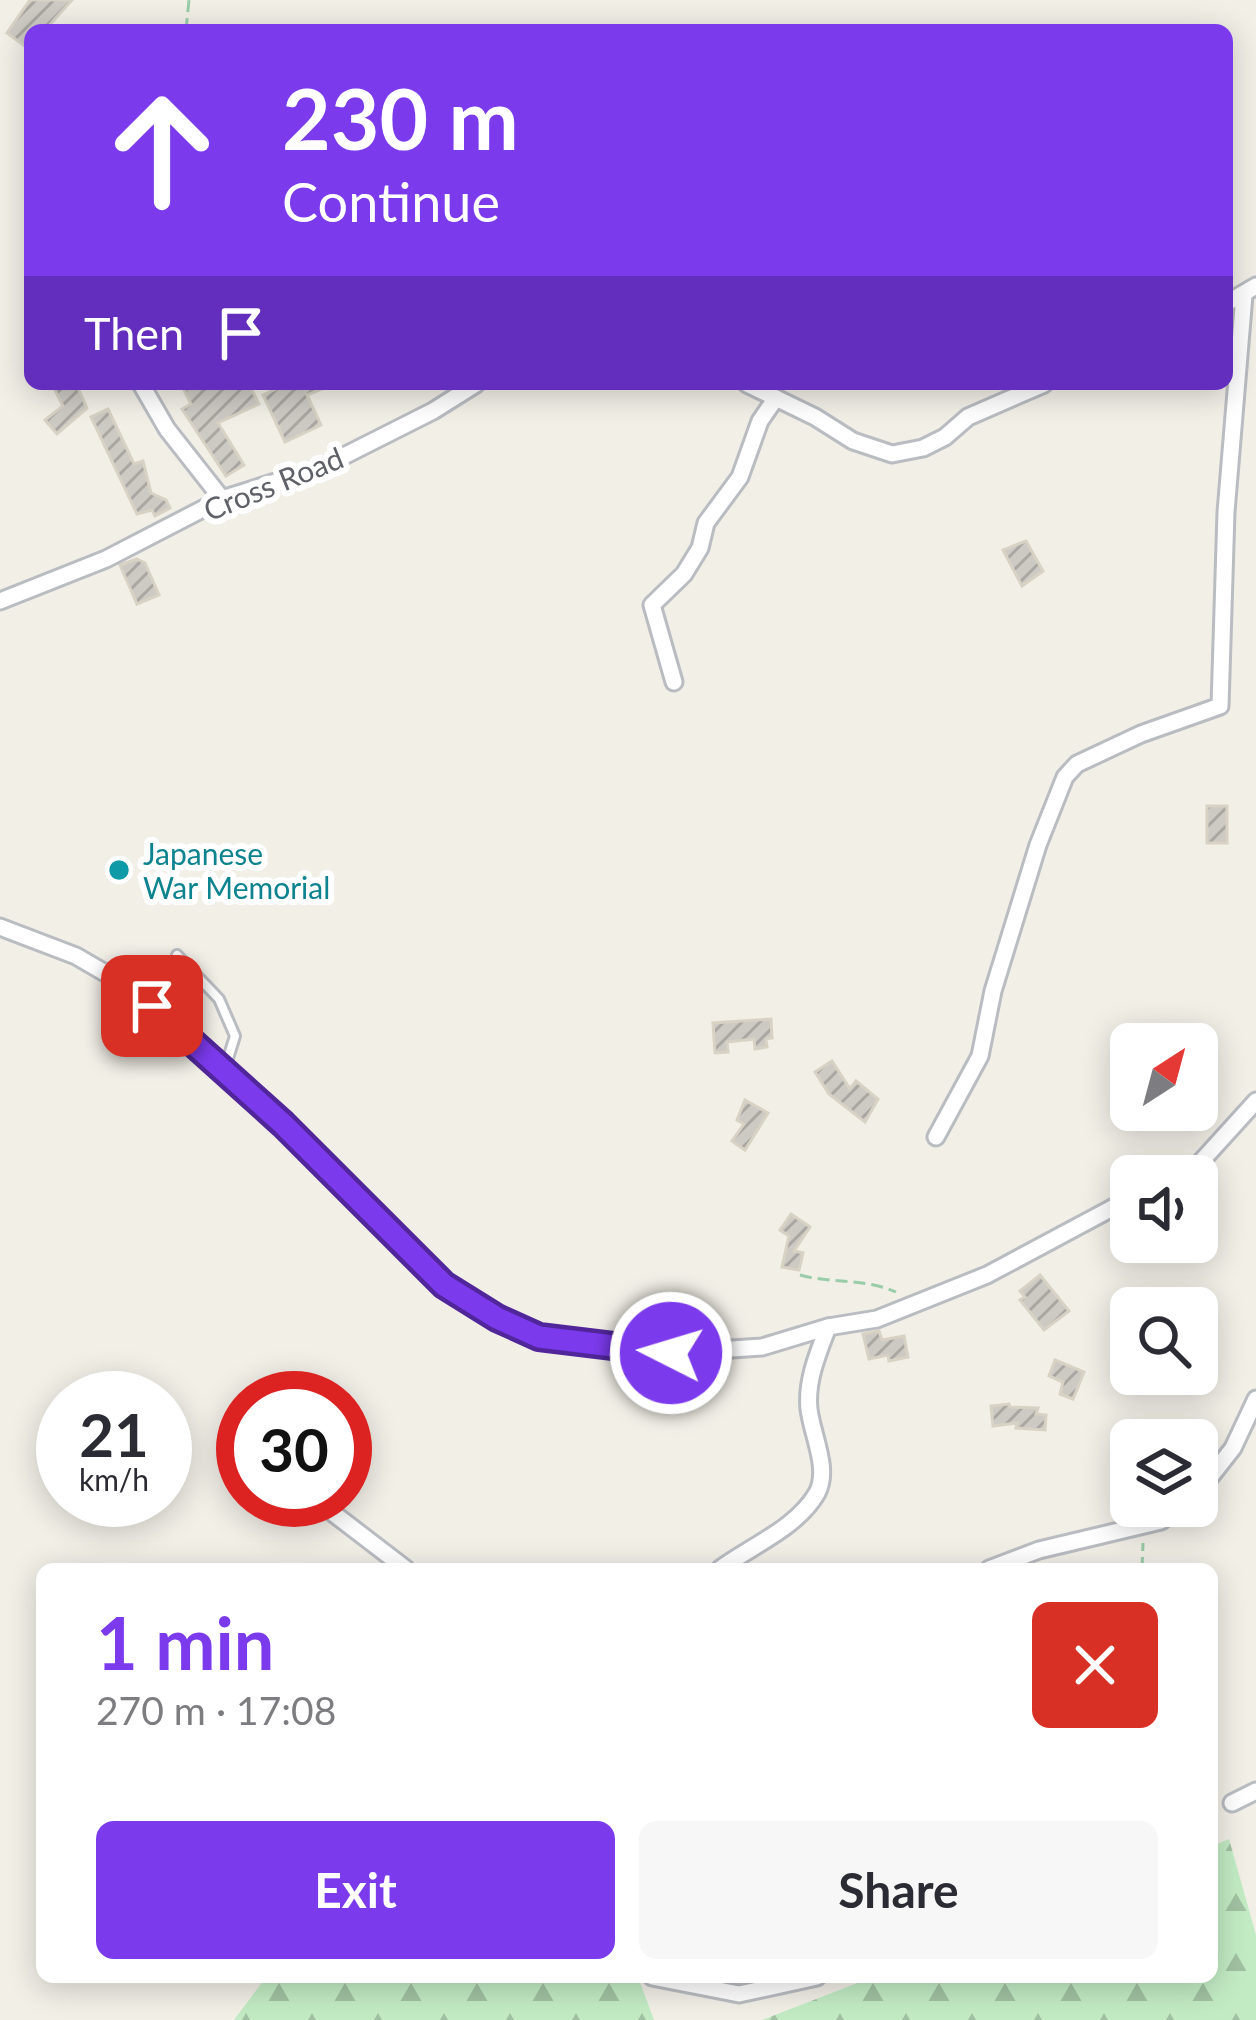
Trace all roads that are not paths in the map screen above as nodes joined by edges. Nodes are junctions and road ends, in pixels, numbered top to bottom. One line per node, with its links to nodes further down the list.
1 (1250, 290): 14 (street)
2 (145, 390): 7 (street)
3 (466, 390): 7 (street, Cross Road)
4 (759, 390): 6 (street)
5 (1030, 390): 6 (street)
6 (776, 398): 9 (street)
7 (222, 499): 8 (street, Cross Road)
8 (0, 602)
9 (674, 682)
10 (0, 927): 12 (street)
11 (177, 955): 12 (lane)
12 (225, 1069): 17 (street)
13 (1256, 1101): 15 (street)
14 (935, 1137)
15 (1207, 1155)
16 (1110, 1209): 17 (street)
17 (828, 1327): 23 (street)
18 (1256, 1399): 19 (street)
19 (1218, 1467)
20 (351, 1527): 22 (street)
21 (1135, 1527): 24 (street)
22 (398, 1563)
23 (729, 1563)
24 (1005, 1563)
25 (683, 1983): 26 (street)
26 (789, 1983)

